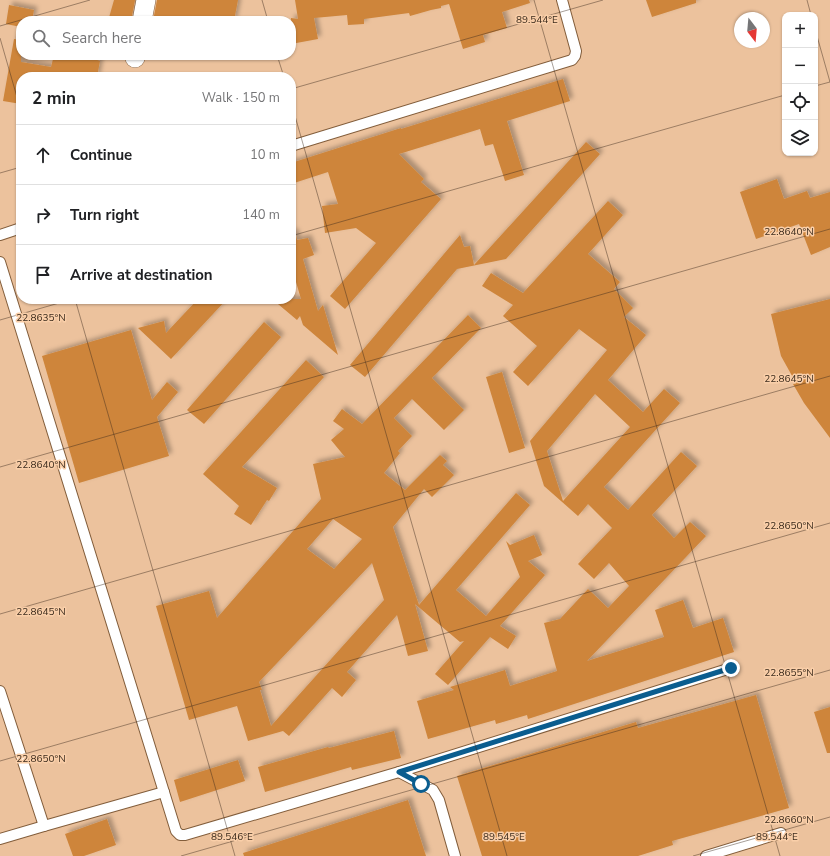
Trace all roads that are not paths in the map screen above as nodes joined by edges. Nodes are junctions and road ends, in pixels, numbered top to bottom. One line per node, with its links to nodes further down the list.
1 (146, 0): 3 (street)
2 (562, 0): 4 (lane)
3 (143, 16)
4 (296, 144)
5 (16, 230): 6 (lane)
6 (0, 235)
7 (0, 262): 11 (lane)
8 (731, 668): 10 (lane)
9 (0, 691): 12 (lane)
10 (399, 772): 11 (lane); 15 (lane)
11 (164, 792): 12 (lane)
12 (44, 826): 14 (lane)
13 (781, 833): 16 (lane)
14 (0, 839)
15 (455, 856)
16 (706, 856)

